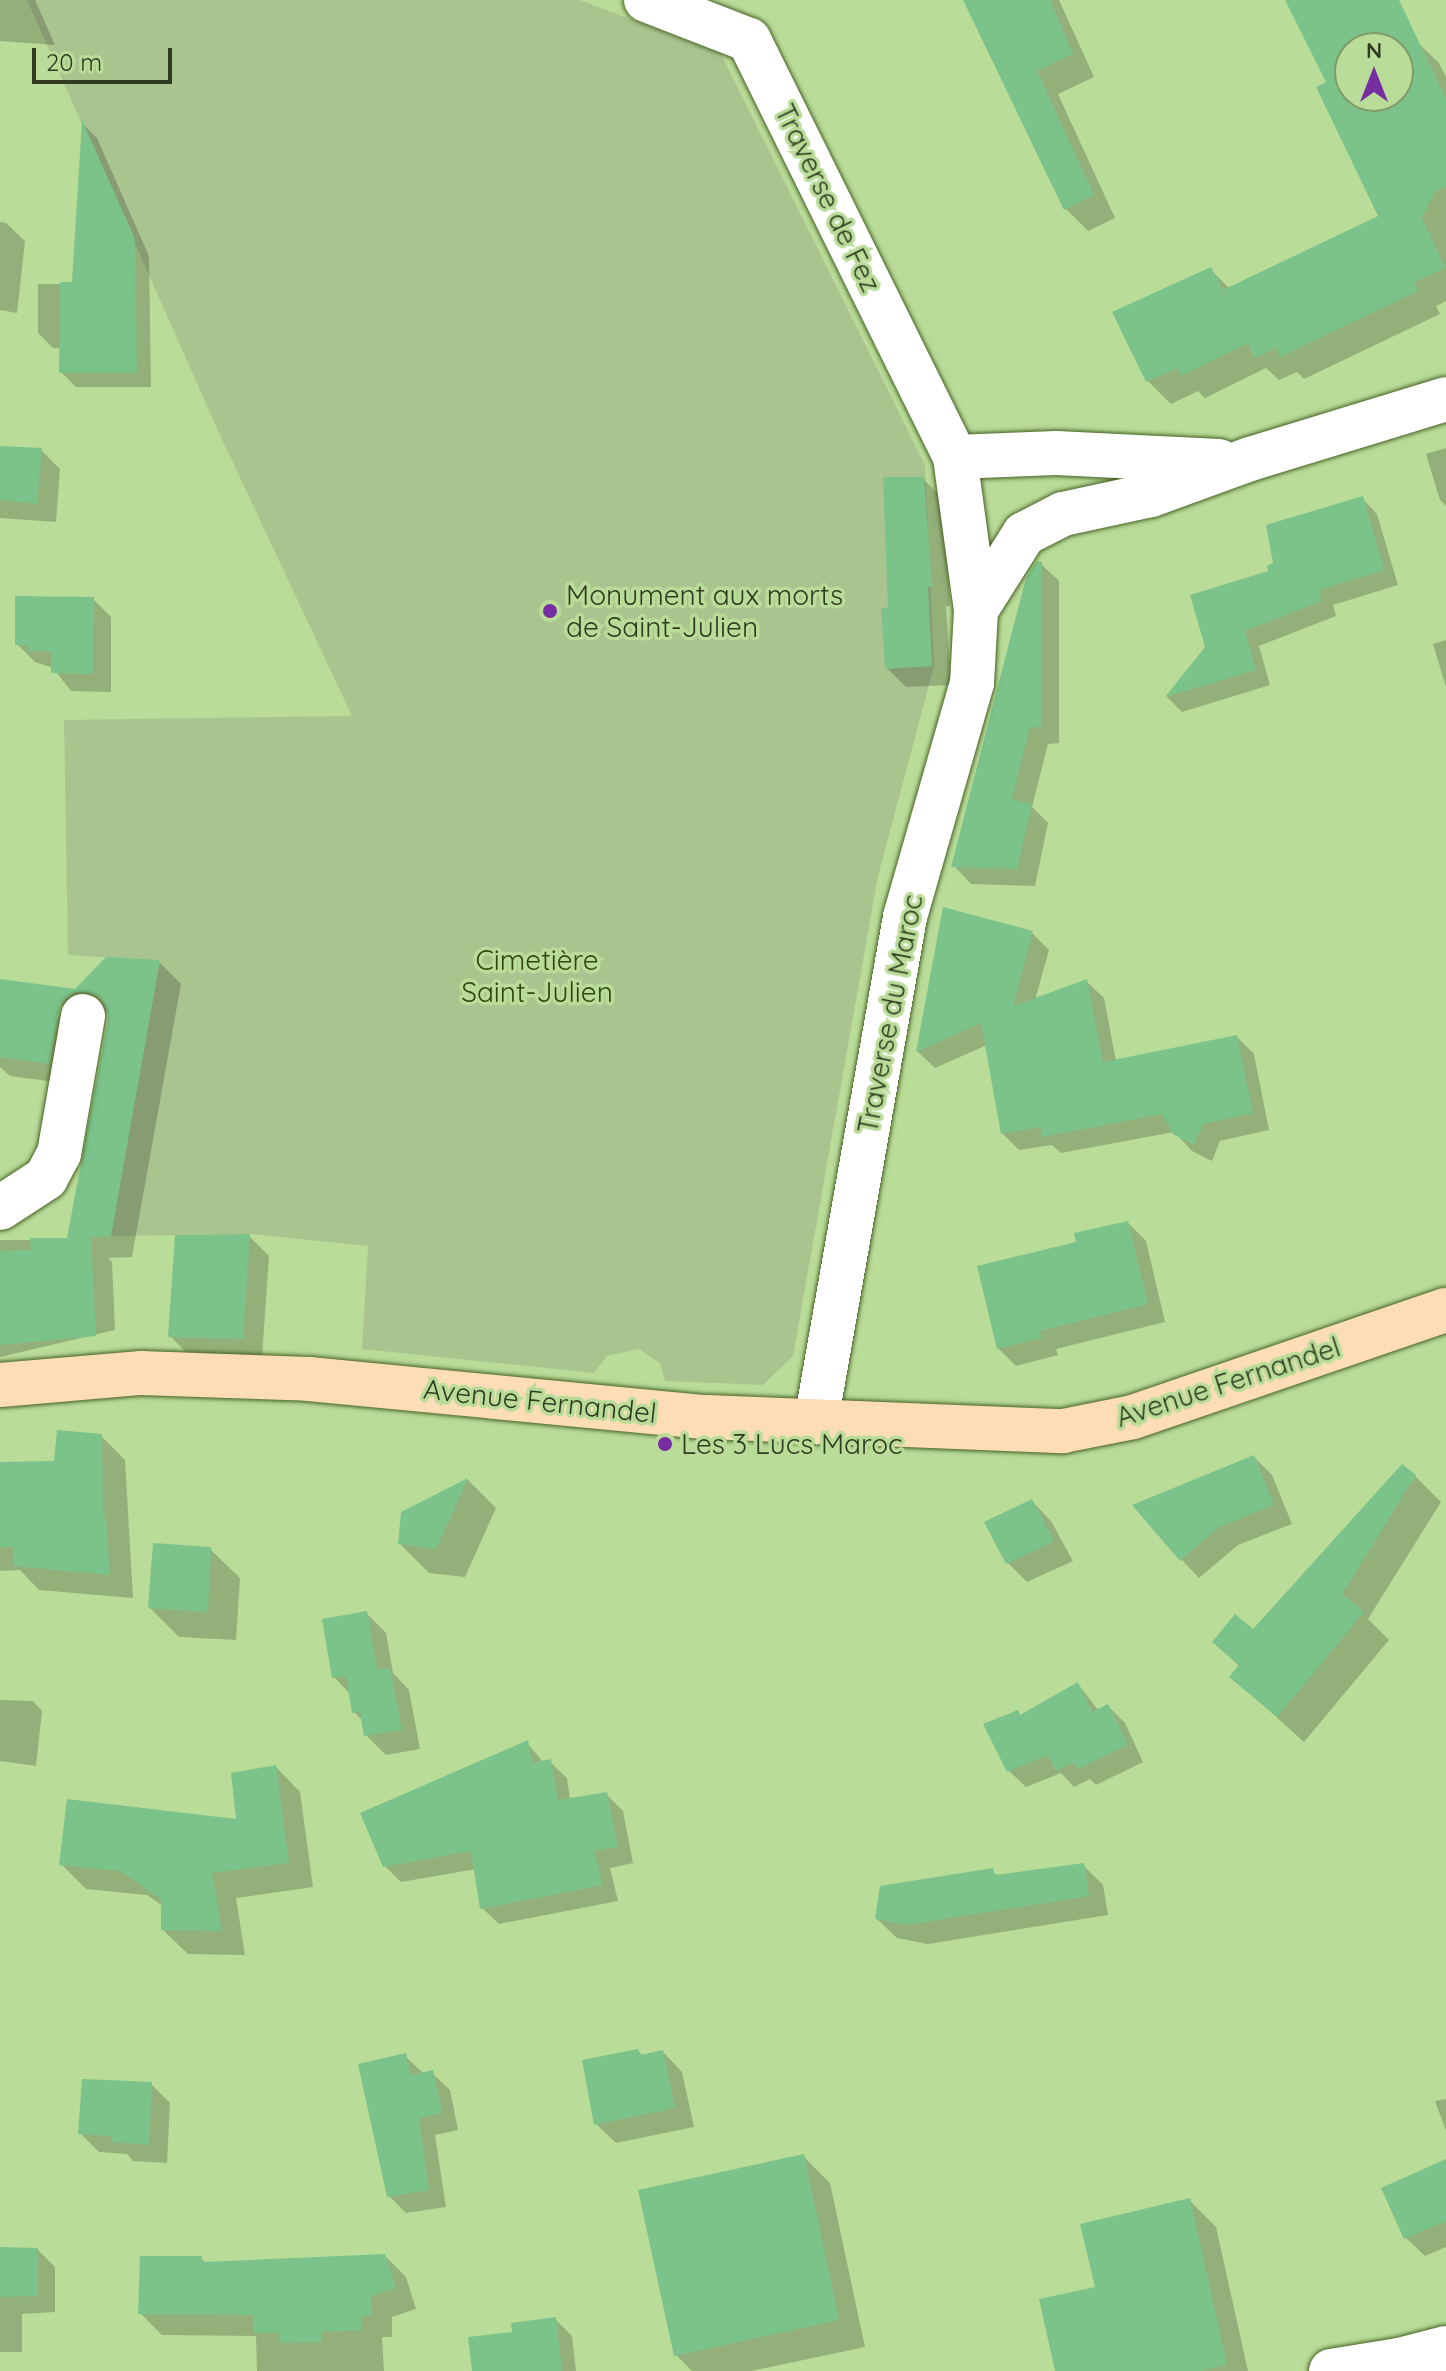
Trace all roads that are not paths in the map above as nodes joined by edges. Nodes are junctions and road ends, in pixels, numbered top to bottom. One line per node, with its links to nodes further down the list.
1 (646, 0): 3 (street, Traverse de Fez)
2 (1446, 399): 4 (street, Traverse du Maroc)
3 (955, 457): 4 (street, Traverse du Maroc); 5 (street, Traverse du Maroc)
4 (1250, 459): 5 (street, Traverse du Maroc)
5 (976, 610): 10 (street, Traverse du Maroc)
6 (83, 1016): 7 (street)
7 (0, 1208)
8 (1446, 1310): 10 (main road, Avenue Fernandel)
9 (0, 1385): 10 (main road, Avenue Fernandel)
10 (816, 1422)
11 (1446, 2348): 12 (street)
12 (1331, 2371)

